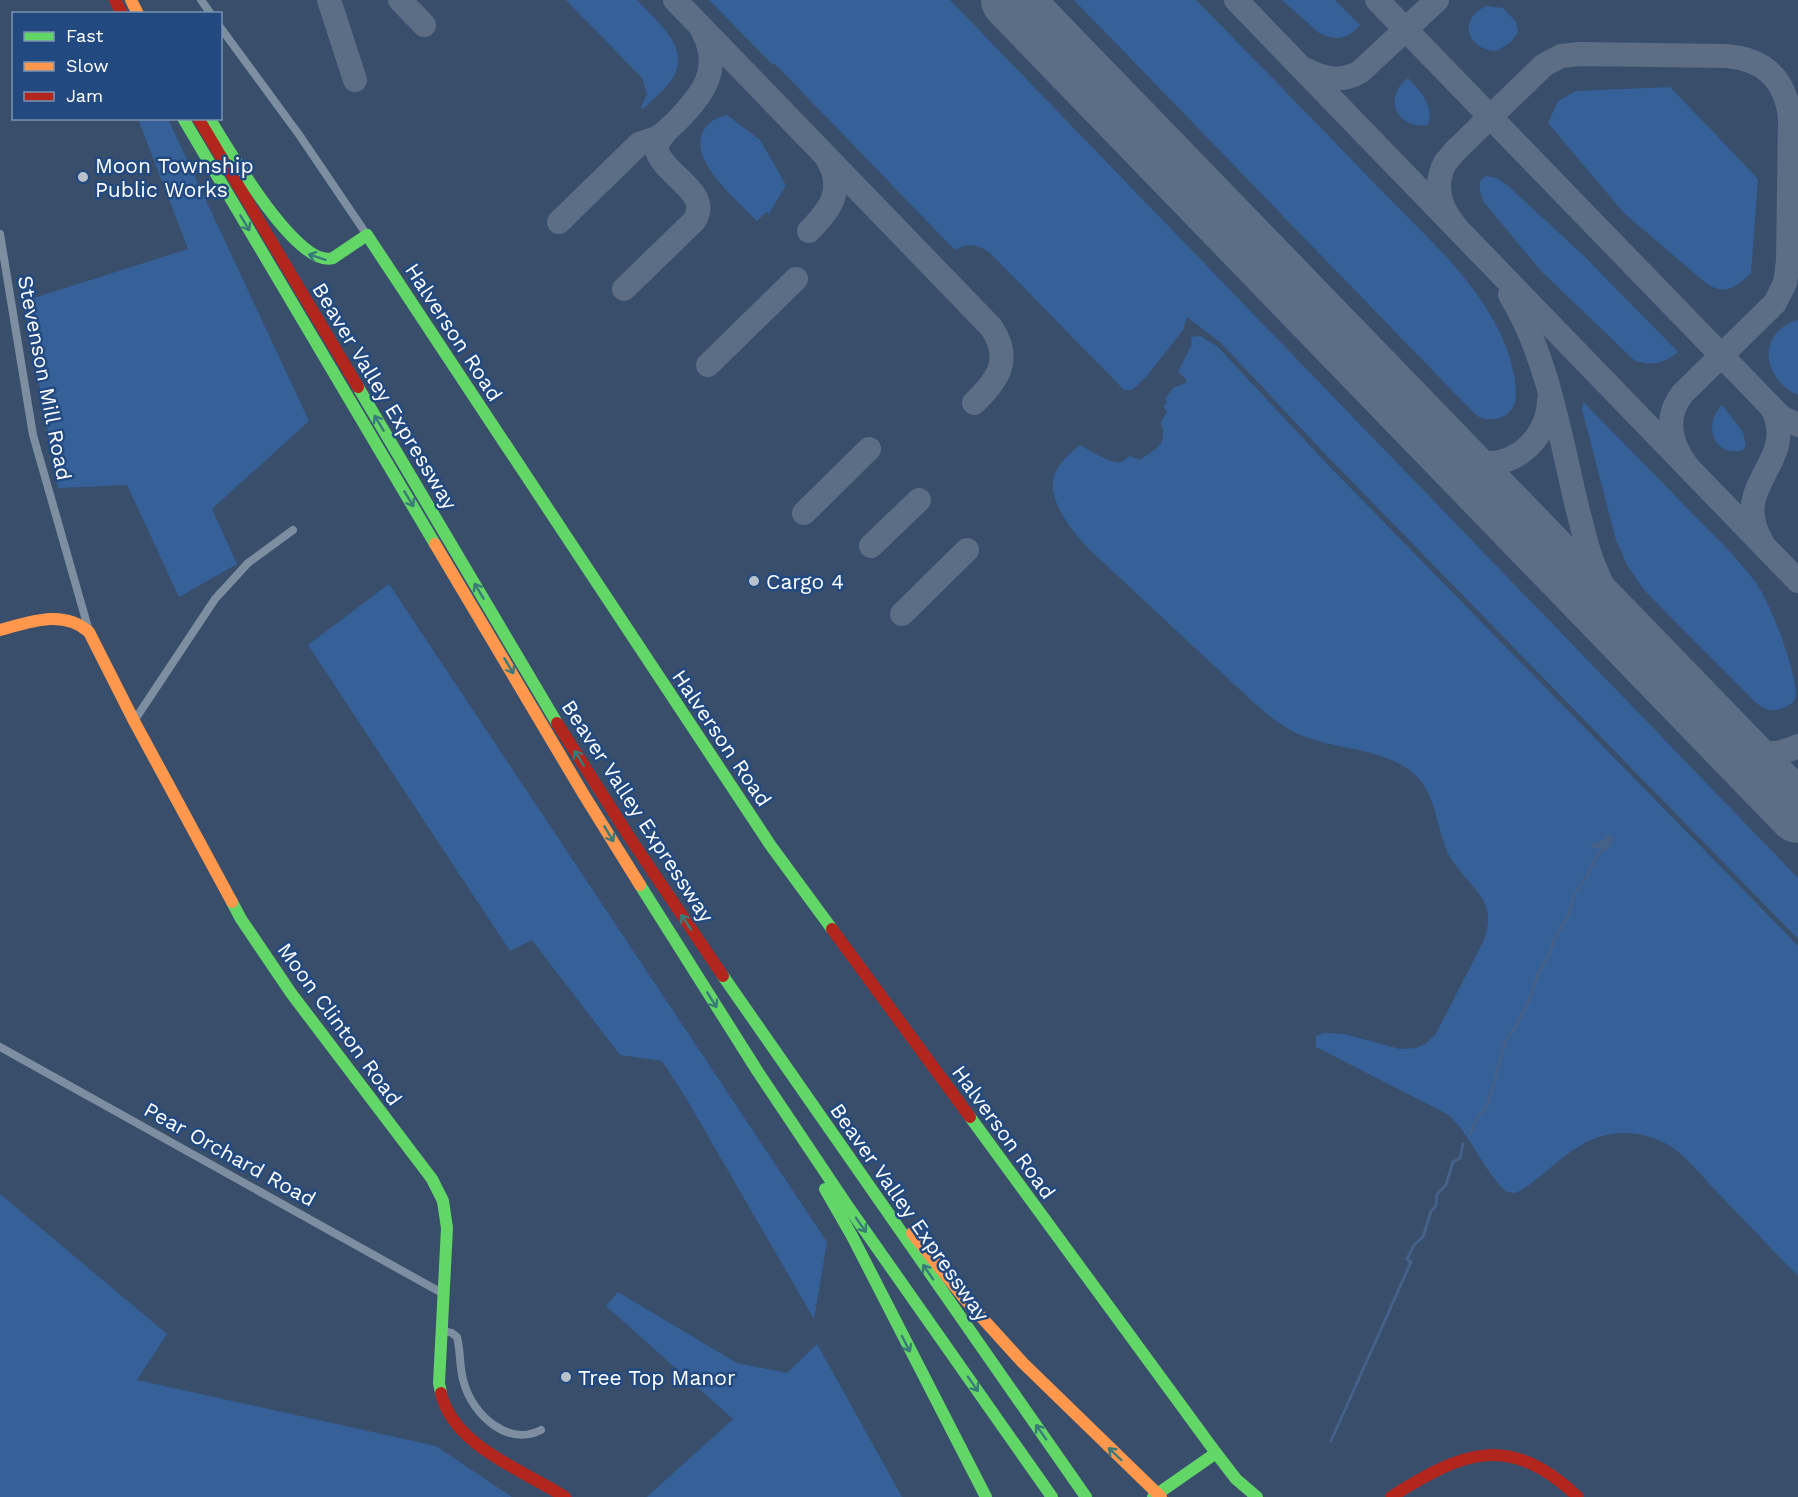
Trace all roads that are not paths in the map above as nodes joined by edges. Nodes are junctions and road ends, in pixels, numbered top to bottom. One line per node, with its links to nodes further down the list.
1 (222, 30): 6 (street, Halverson Road)
2 (184, 120): 13 (main road, Beaver Valley Expressway, one-way to 13)
3 (199, 120): 11 (main road, Beaver Valley Expressway, one-way to 3)
4 (210, 120): 6 (main road, one-way to 4)
5 (0, 234): 9 (street, Stevenson Mill Road)
6 (367, 235): 17 (main road, Halverson Road)
7 (293, 530): 10 (street)
8 (0, 630): 9 (main road)
9 (89, 632): 10 (main road, Moon Clinton Road)
10 (134, 721): 14 (main road, Moon Clinton Road)
11 (760, 1032): 18 (main road, one-way to 11); 22 (main road, Beaver Valley Expressway, one-way to 11)
12 (0, 1047): 14 (street, Pear Orchard Road)
13 (758, 1072): 20 (main road, one-way to 20); 21 (main road, Beaver Valley Expressway, one-way to 21)
14 (442, 1293): 15 (main road, Moon Clinton Road)
15 (441, 1330): 16 (street); 19 (main road, Moon Clinton Road)
16 (541, 1430)
17 (1216, 1453): 18 (main road); 23 (main road, Halverson Road)
18 (1157, 1496)
19 (565, 1497)
20 (986, 1497)
21 (1053, 1497)
22 (1086, 1497)
23 (1257, 1497)
24 (1391, 1497): 25 (main road)
25 (1578, 1497)

